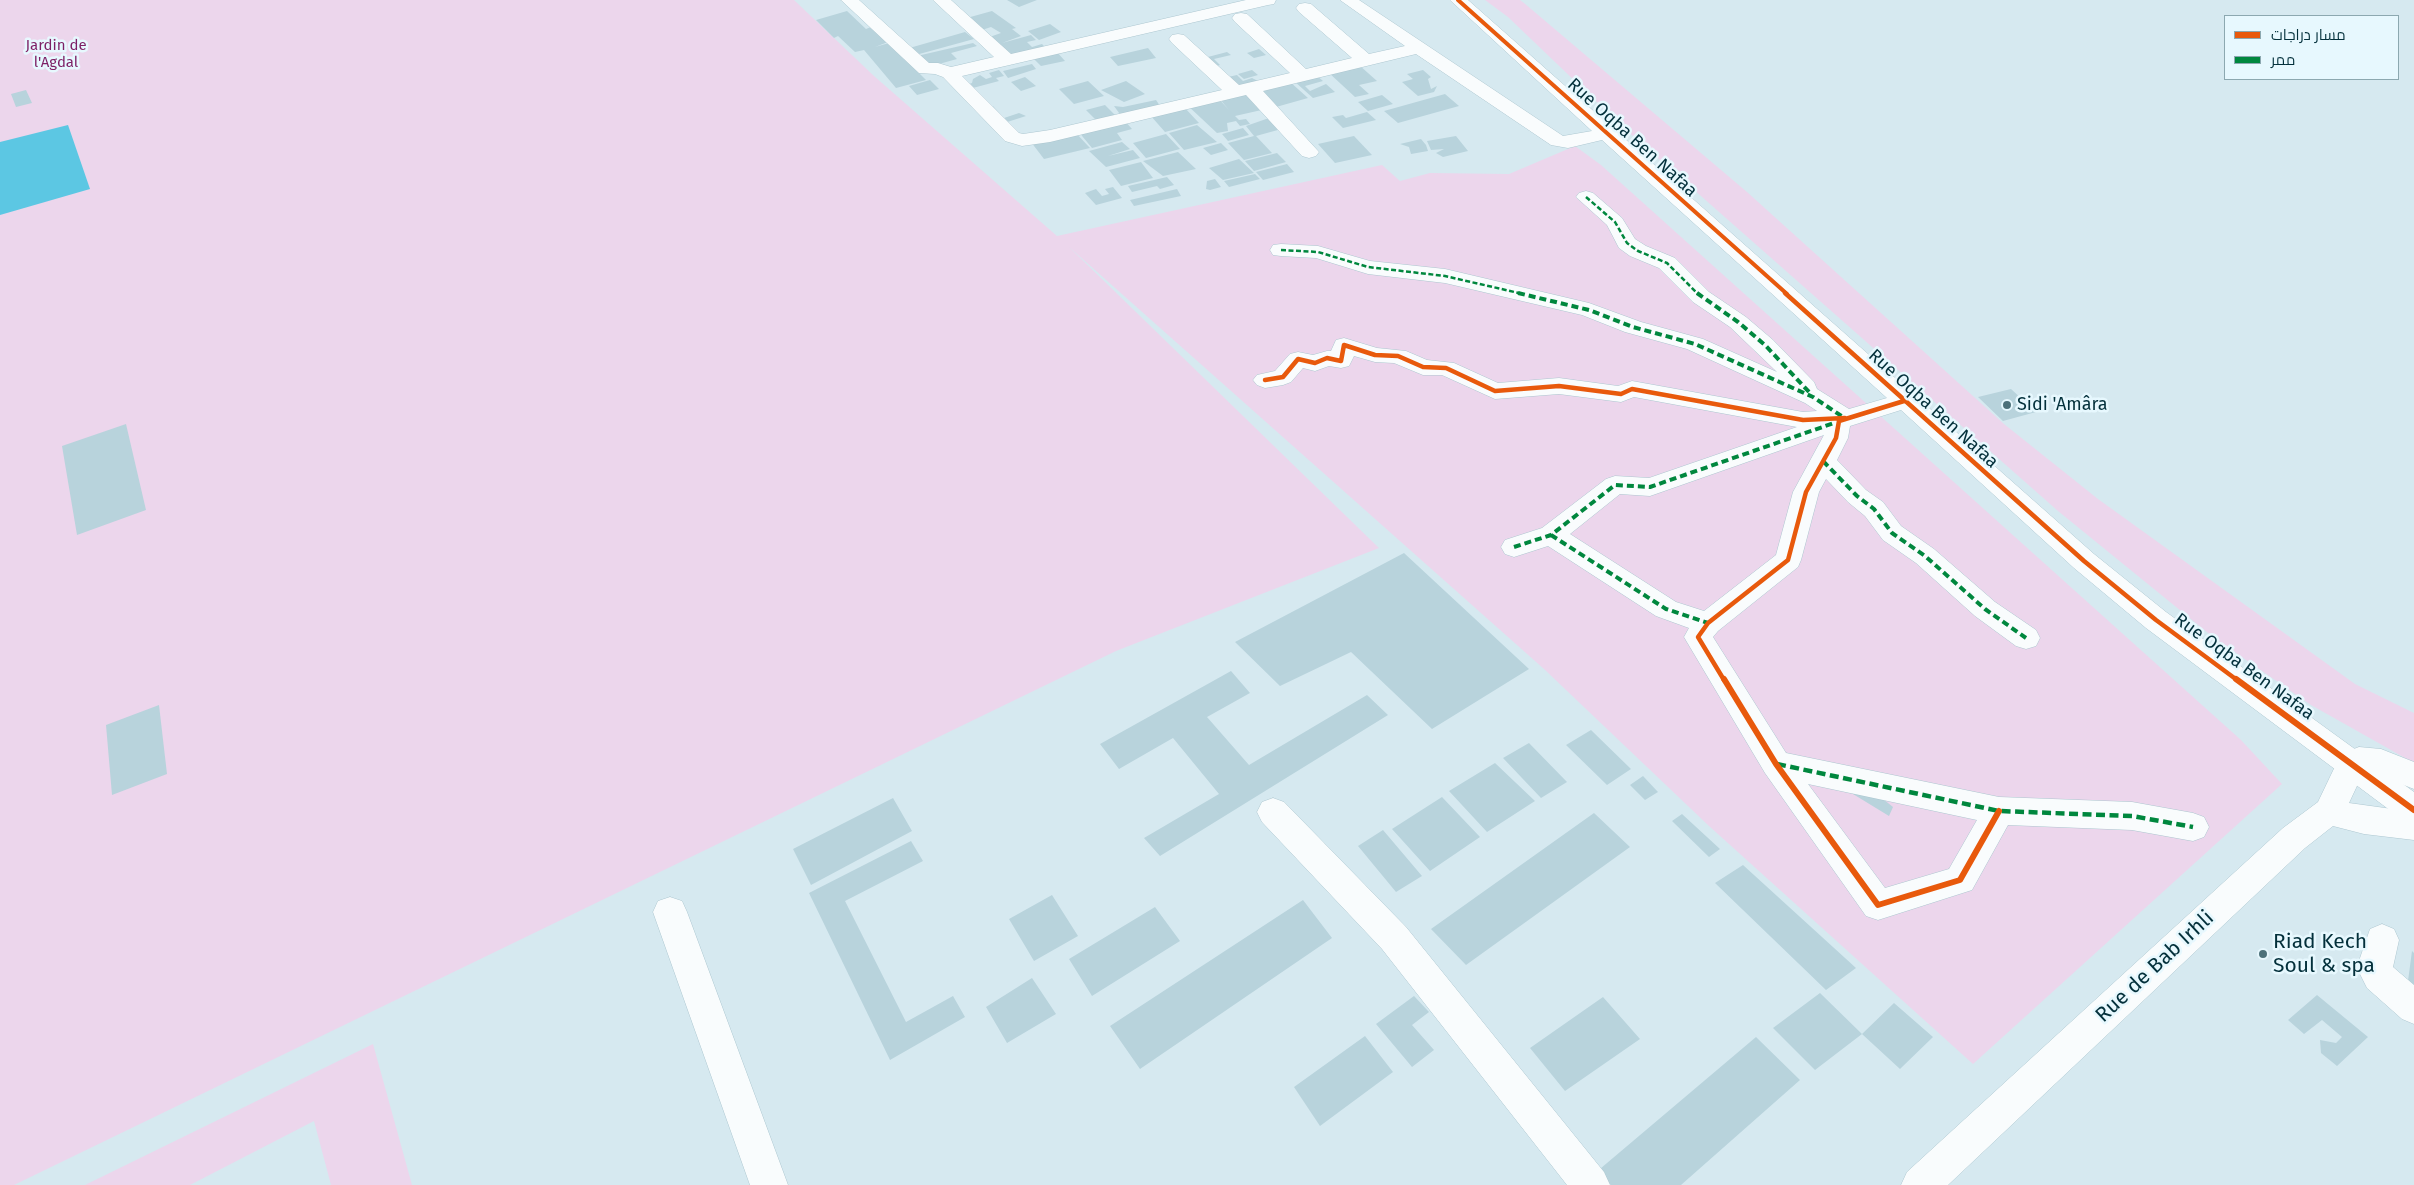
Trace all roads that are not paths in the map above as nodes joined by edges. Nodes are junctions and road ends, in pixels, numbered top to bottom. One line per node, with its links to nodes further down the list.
1 (849, 0): 12 (street)
2 (941, 0): 10 (street)
3 (1268, 0): 10 (street)
4 (1348, 0): 9 (street)
5 (1458, 0): 15 (street, Rue Oqba Ben Nafaa)
6 (1305, 8): 11 (street)
7 (1241, 18): 13 (street)
8 (1178, 38): 14 (street)
9 (1419, 48): 11 (street); 15 (street)
10 (1006, 59): 12 (street)
11 (1366, 61): 13 (street)
12 (949, 73): 14 (street)
13 (1303, 76): 14 (street)
14 (1243, 90): 16 (street)
15 (1606, 133): 21 (street, Rue Oqba Ben Nafaa)
16 (1309, 152)
17 (1586, 197): 20 (street)
18 (1281, 250): 20 (street)
19 (1265, 380): 22 (street)
20 (1813, 397): 22 (street)
21 (1904, 402): 22 (street); 28 (street, Rue Oqba Ben Nafaa)
22 (1842, 420): 23 (street); 24 (street)
23 (1823, 461): 26 (street); 27 (street)
24 (1551, 535): 25 (street); 26 (street)
25 (1514, 547)
26 (1708, 623): 29 (street)
27 (2026, 638)
28 (2352, 763): 30 (street); 31 (street, Rue Oqba Ben Nafaa); 34 (street)
29 (1776, 764): 33 (street); 33 (street)
30 (2414, 776)
31 (2414, 810)
32 (1272, 812): 41 (street)
33 (1999, 812): 36 (street)
34 (2329, 812): 35 (street); 42 (street, Rue de Bab Irhli)
35 (2414, 826)
36 (2193, 827)
37 (670, 912): 40 (street)
38 (2382, 940): 39 (street)
39 (2414, 1006)
40 (769, 1185)
41 (1591, 1185)
42 (1920, 1185)

